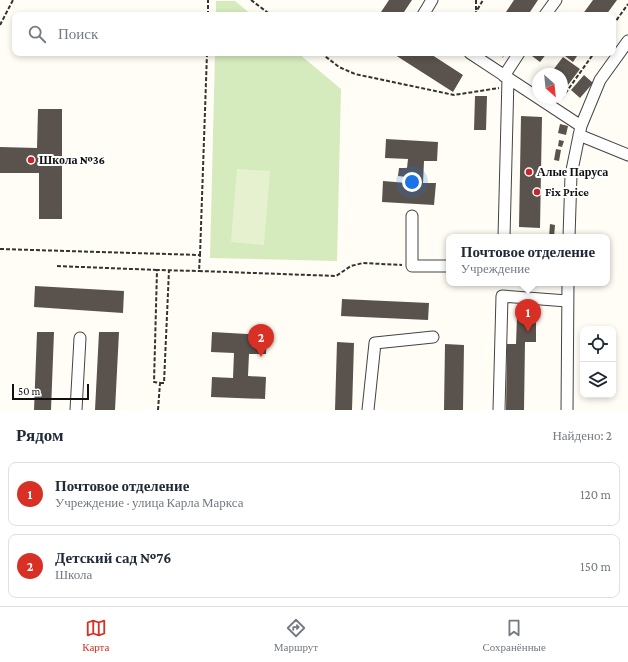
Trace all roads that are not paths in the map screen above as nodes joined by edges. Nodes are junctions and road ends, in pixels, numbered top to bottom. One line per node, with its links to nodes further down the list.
1 (432, 0): 3 (street)
2 (556, 0): 4 (street)
3 (425, 12)
4 (547, 12)
5 (628, 41): 9 (street)
6 (474, 56): 8 (street)
7 (518, 56): 8 (street)
8 (506, 80): 9 (street); 12 (street)
9 (580, 131): 10 (street); 13 (street)
10 (628, 155)
11 (412, 216): 14 (street)
12 (504, 234)
13 (569, 234)
14 (446, 266)
15 (568, 286): 16 (street)
16 (567, 302): 21 (street); 22 (street)
17 (433, 337): 20 (street)
18 (80, 338): 19 (street)
19 (76, 410)
20 (368, 410)
21 (499, 410)
22 (567, 410)

